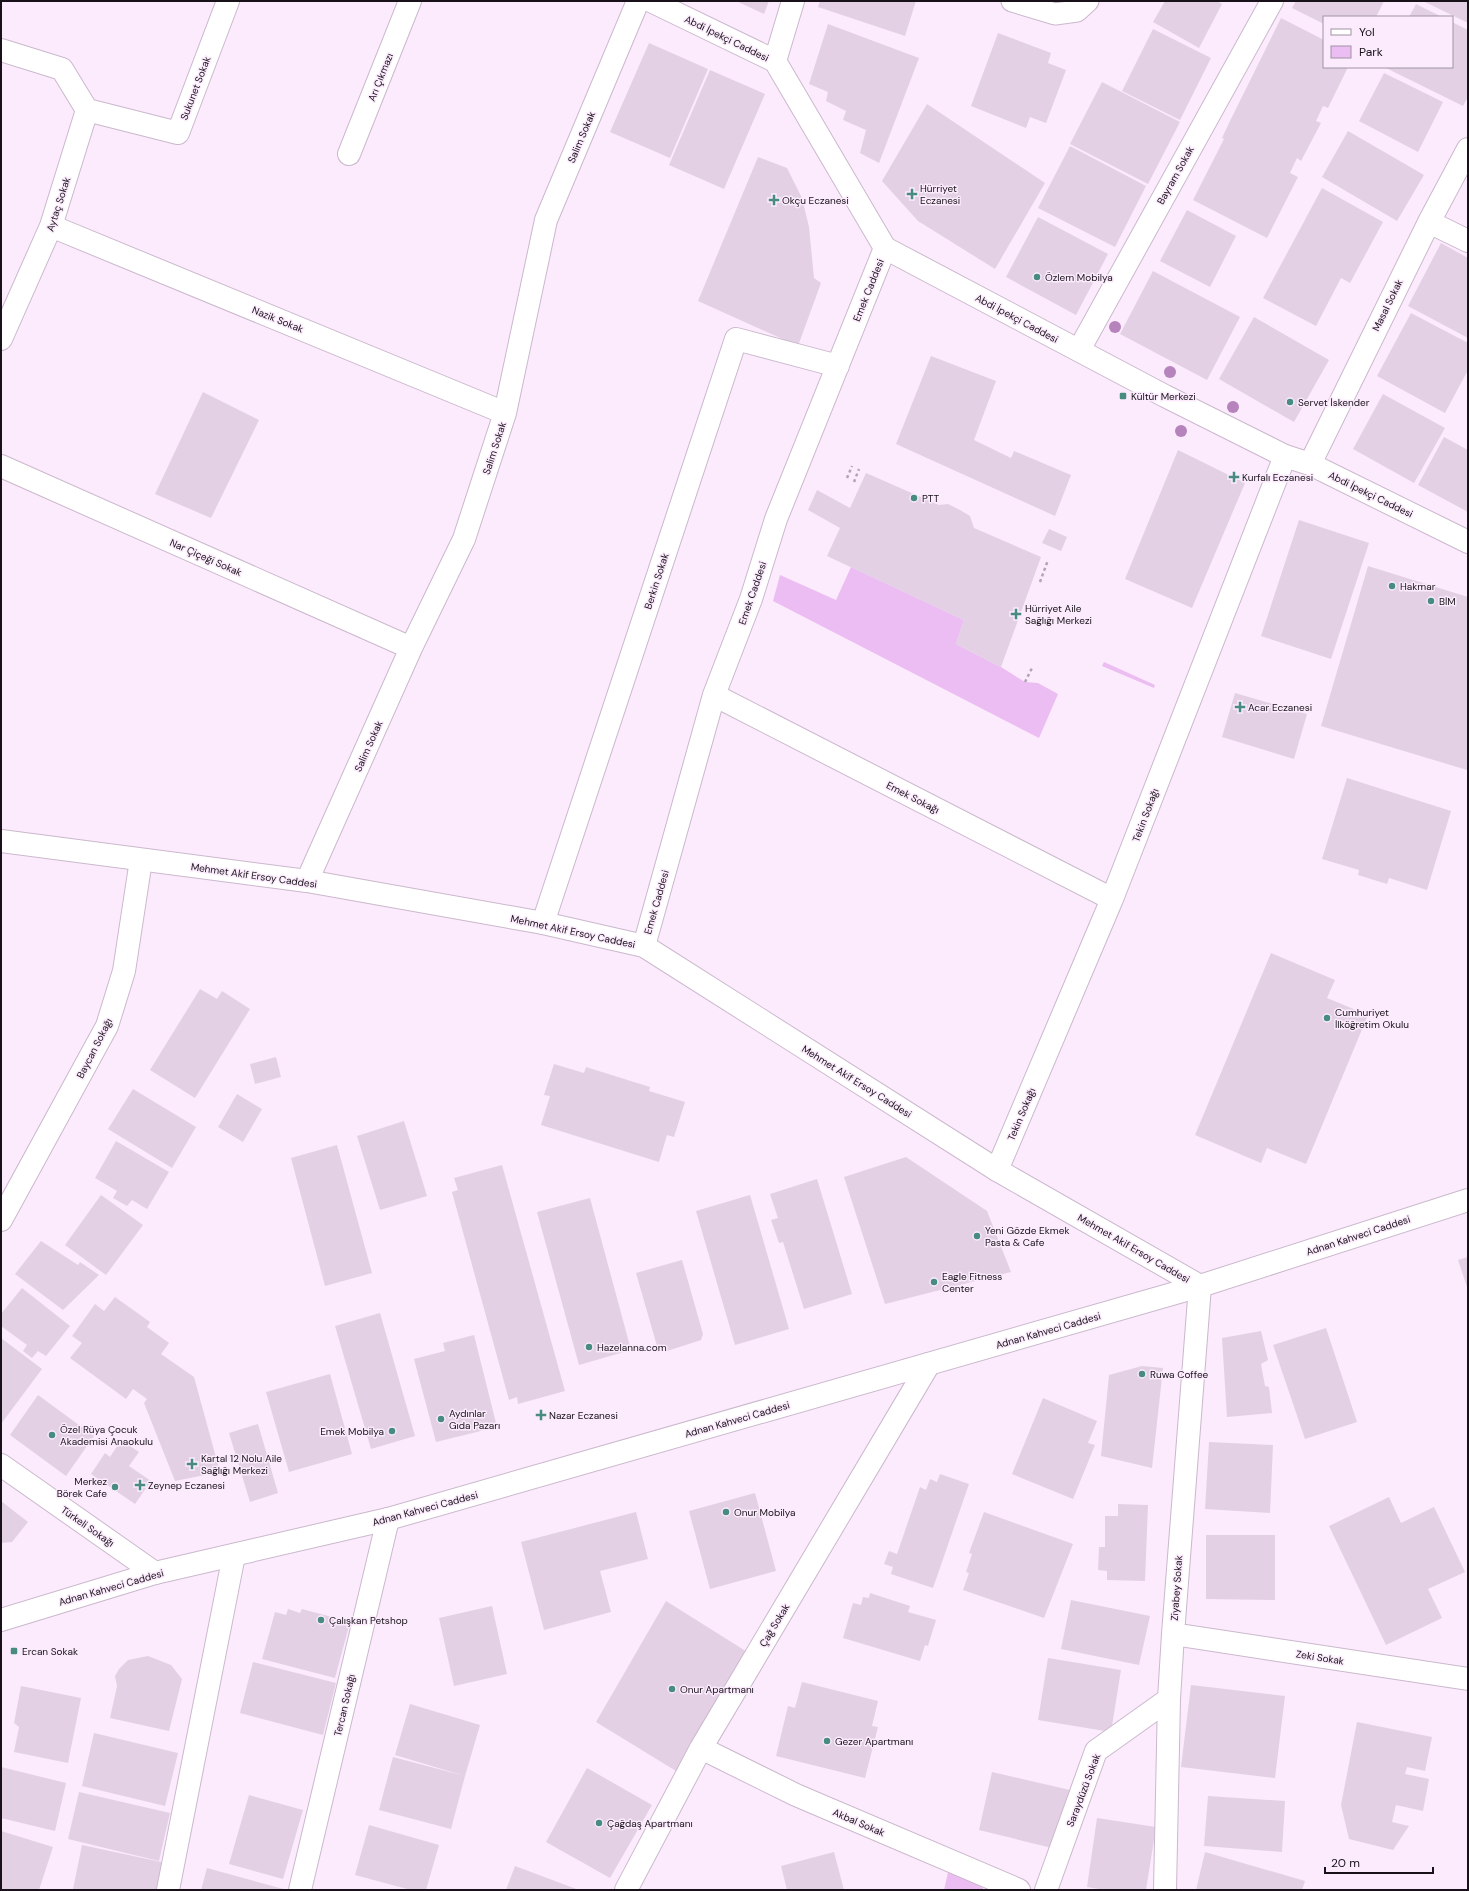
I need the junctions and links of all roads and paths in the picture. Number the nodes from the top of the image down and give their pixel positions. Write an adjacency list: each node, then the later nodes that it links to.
1 (228, 1): 11 (street, Sukunet Sokak)
2 (410, 1): 13 (street, Arı Çıkmazı)
3 (638, 1): 21 (street, Salim Sokak)
4 (651, 1): 10 (street, Abdi İpekçi Caddesi)
5 (793, 1): 10 (street)
6 (1012, 1): 7 (lane)
7 (1088, 1)
8 (1272, 1): 19 (street, Bayram Sokak)
9 (1, 50): 11 (street)
10 (775, 61): 17 (street, Abdi İpekçi Caddesi)
11 (87, 110): 15 (street, Aytaç Sokak)
12 (1468, 149): 14 (street, Masal Sokak)
13 (349, 154)
14 (1429, 222): 16 (street); 23 (street, Masal Sokak)
15 (51, 226): 18 (street, Aytaç Sokak); 21 (street, Nazik Sokak)
16 (1468, 241)
17 (885, 248): 19 (street, Abdi İpekçi Caddesi); 20 (street, Emek Caddesi)
18 (1, 338)
19 (1079, 350): 22 (street, Abdi İpekçi Caddesi)
20 (838, 366): 35 (street, Emek Caddesi); 40 (street, Berkin Sokak)
21 (505, 413): 32 (street, Salim Sokak)
22 (1285, 456): 23 (street, Abdi İpekçi Caddesi); 39 (street, Tekin Sokağı)
23 (1310, 464): 29 (street, Abdi İpekçi Caddesi)
24 (1, 466): 32 (street, Nar Çiçeği Sokak)
25 (852, 466): 27 (path)
26 (859, 469): 28 (path)
27 (847, 478)
28 (854, 482)
29 (1468, 542)
30 (1048, 560): 31 (path)
31 (1040, 582)
32 (411, 648): 38 (street, Salim Sokak)
33 (1033, 666): 34 (path)
34 (1025, 682)
35 (714, 695): 39 (street, Emek Sokağı); 41 (street, Emek Caddesi)
36 (1, 841): 37 (street, Mehmet Akif Ersoy Caddesi)
37 (141, 860): 38 (street, Mehmet Akif Ersoy Caddesi); 44 (street, Baycan Sokağı)
38 (308, 882): 40 (street, Mehmet Akif Ersoy Caddesi)
39 (1112, 899): 42 (street, Tekin Sokağı)
40 (543, 923): 41 (street, Mehmet Akif Ersoy Caddesi)
41 (644, 946): 42 (street, Mehmet Akif Ersoy Caddesi)
42 (997, 1170): 45 (street, Mehmet Akif Ersoy Caddesi)
43 (1468, 1200): 45 (street, Adnan Kahveci Caddesi)
44 (1, 1220)
45 (1200, 1286): 46 (street, Adnan Kahveci Caddesi); 52 (street, Ziyabey Sokak)
46 (929, 1364): 48 (street, Adnan Kahveci Caddesi); 55 (street, Çağ Sokak)
47 (1, 1466): 50 (street, Türkeli Sokağı)
48 (388, 1519): 49 (street, Adnan Kahveci Caddesi); 57 (street, Tercan Sokağı)
49 (234, 1555): 50 (street, Adnan Kahveci Caddesi); 56 (street)
50 (155, 1574): 51 (street, Adnan Kahveci Caddesi)
51 (1, 1620)
52 (1172, 1634): 53 (street, Zeki Sokak); 54 (street, Ziyabey Sokak)
53 (1468, 1679)
54 (1169, 1699): 60 (street, Saraydüzü Sokak); 61 (street, Ziyabey Sokak)
55 (701, 1748): 58 (street, Çağ Sokak); 59 (street, Akbal Sokak)
56 (168, 1890)
57 (300, 1890)
58 (626, 1890)
59 (1019, 1890)
60 (1046, 1890)
61 (1165, 1890)

